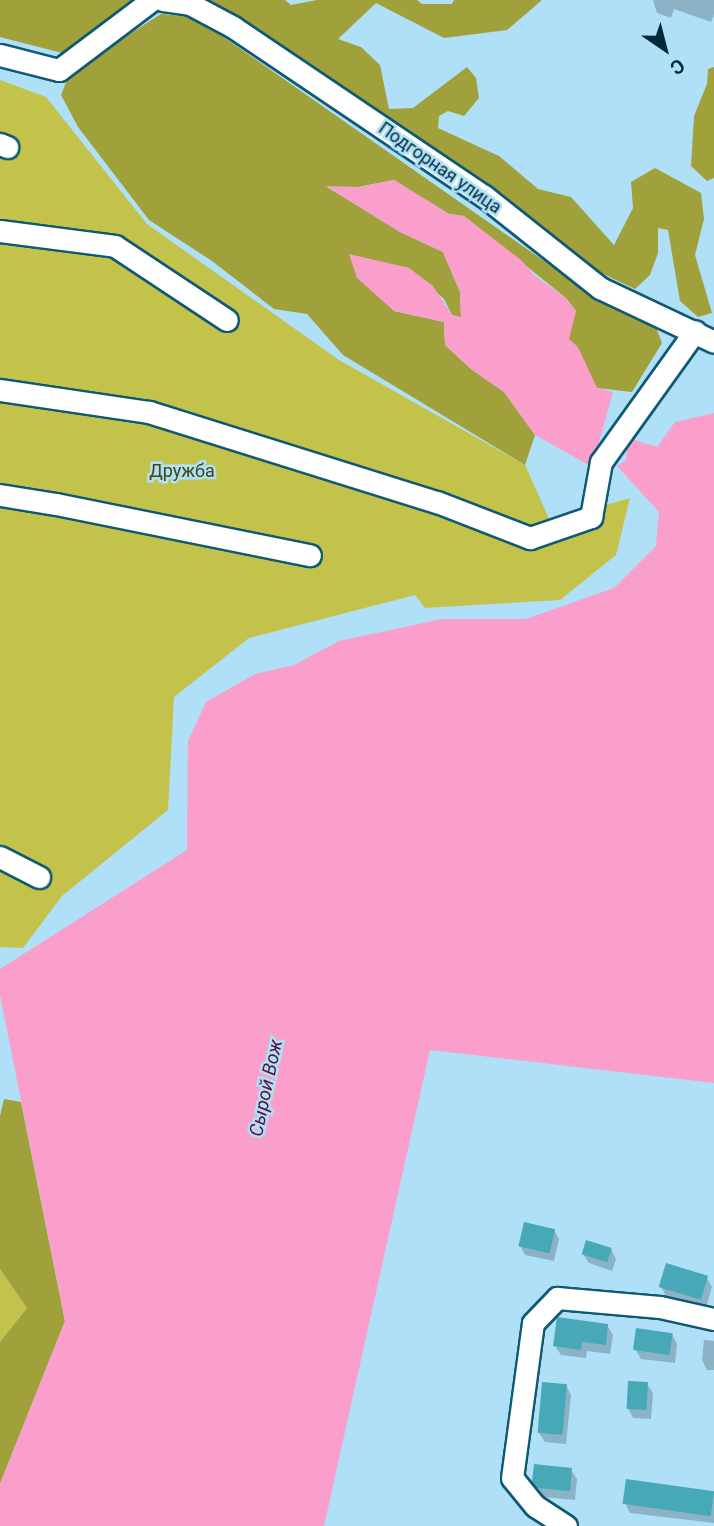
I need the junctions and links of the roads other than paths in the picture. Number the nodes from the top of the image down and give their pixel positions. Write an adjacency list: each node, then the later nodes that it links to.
1 (152, 0): 3 (street)
2 (163, 0): 6 (street, Подгорная улица)
3 (0, 55)
4 (0, 231): 5 (street)
5 (227, 320)
6 (705, 336): 7 (street)
7 (0, 390)
8 (0, 495): 9 (street)
9 (310, 555)
10 (0, 857): 11 (street)
11 (39, 877)
12 (714, 1319): 13 (street)
13 (566, 1526)

